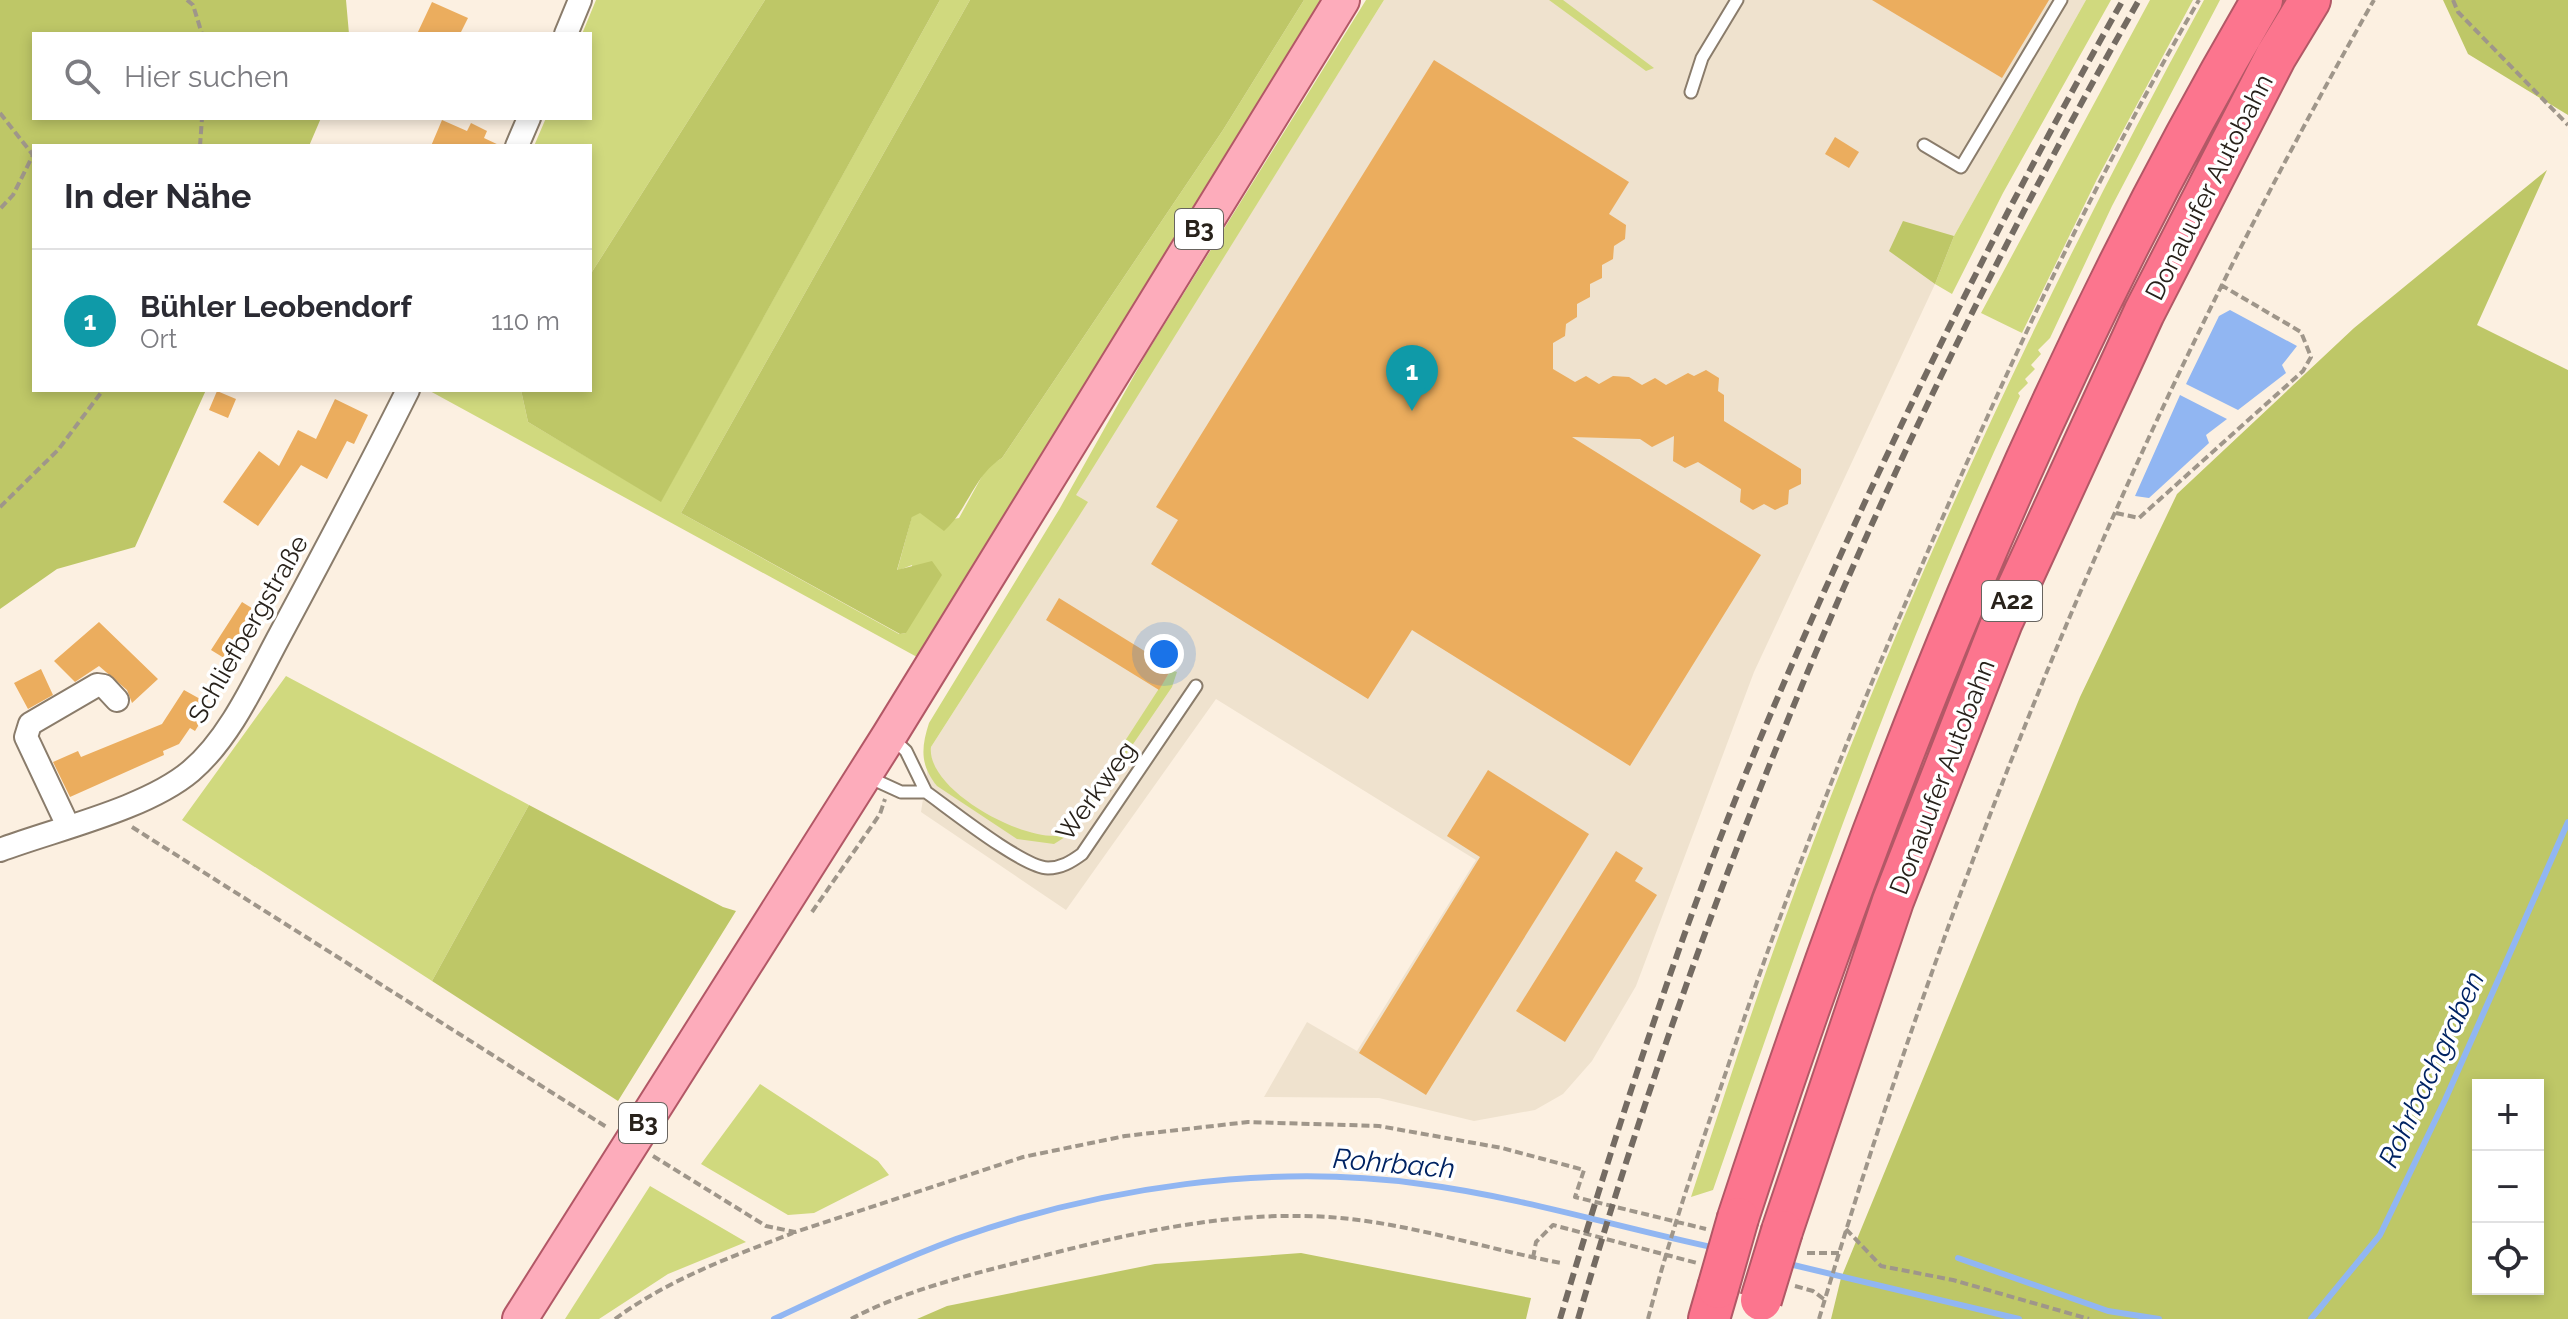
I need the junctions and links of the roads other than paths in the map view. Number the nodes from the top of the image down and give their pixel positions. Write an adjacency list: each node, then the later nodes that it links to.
1 (580, 0): 7 (street)
2 (1342, 0): 15 (main road, B3)
3 (1737, 0): 8 (lane)
4 (2061, 0): 11 (lane)
5 (2262, 0): 20 (highway, Donauufer Autobahn / A22, bridge)
6 (2310, 0): 21 (highway, Donauufer Autobahn / A22, bridge)
7 (567, 32)
8 (1691, 92)
9 (528, 120): 10 (street)
10 (518, 144)
11 (1924, 145)
12 (407, 392): 18 (street, Schliefbergstraße)
13 (1196, 686): 17 (lane, Werkweg)
14 (117, 700): 18 (street)
15 (889, 736): 16 (main road, B3); 17 (lane)
16 (865, 775): 17 (lane); 22 (main road, B3)
17 (926, 792)
18 (68, 826): 19 (street, Schliefbergstraße)
19 (0, 850)
20 (1714, 1304)
21 (1759, 1309)
22 (520, 1319)

